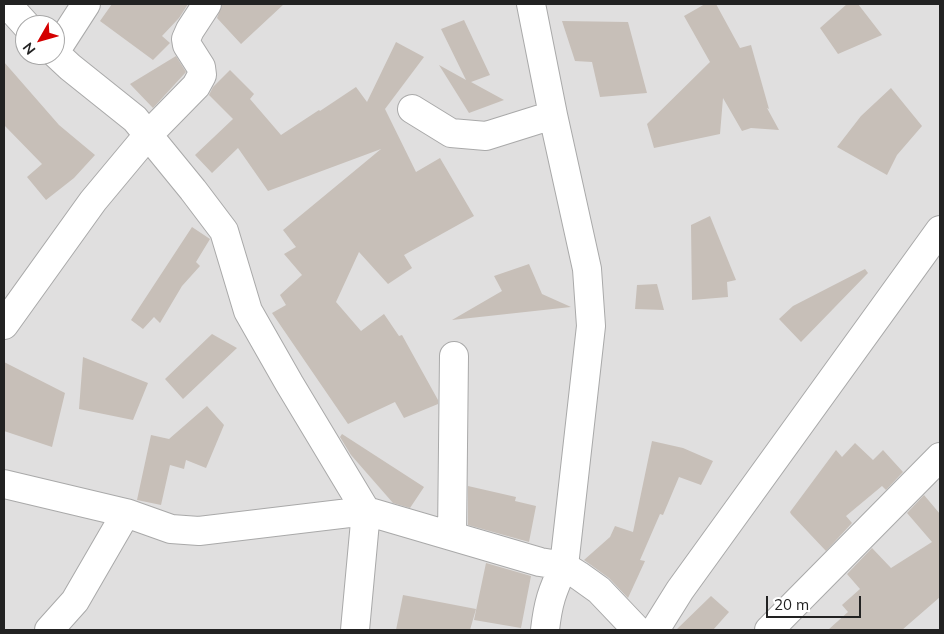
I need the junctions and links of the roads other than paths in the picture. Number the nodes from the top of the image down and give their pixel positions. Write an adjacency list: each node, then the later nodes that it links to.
1 (7, 4): 5 (street)
2 (86, 4): 6 (street)
3 (207, 4): 10 (street)
4 (532, 4): 9 (street)
5 (17, 15)
6 (65, 37)
7 (65, 62): 10 (street)
8 (412, 110): 9 (street)
9 (553, 115): 19 (street)
10 (148, 135): 12 (street); 16 (street)
11 (940, 230): 24 (street)
12 (4, 325)
13 (454, 356): 18 (street)
14 (940, 457): 25 (street)
15 (4, 484): 17 (street)
16 (366, 511): 17 (street); 18 (street); 21 (street)
17 (126, 513): 20 (street)
18 (452, 536): 19 (street)
19 (564, 566): 22 (street); 23 (street)
20 (49, 630)
21 (355, 630)
22 (545, 630)
23 (637, 630)
24 (655, 630)
25 (770, 630)

